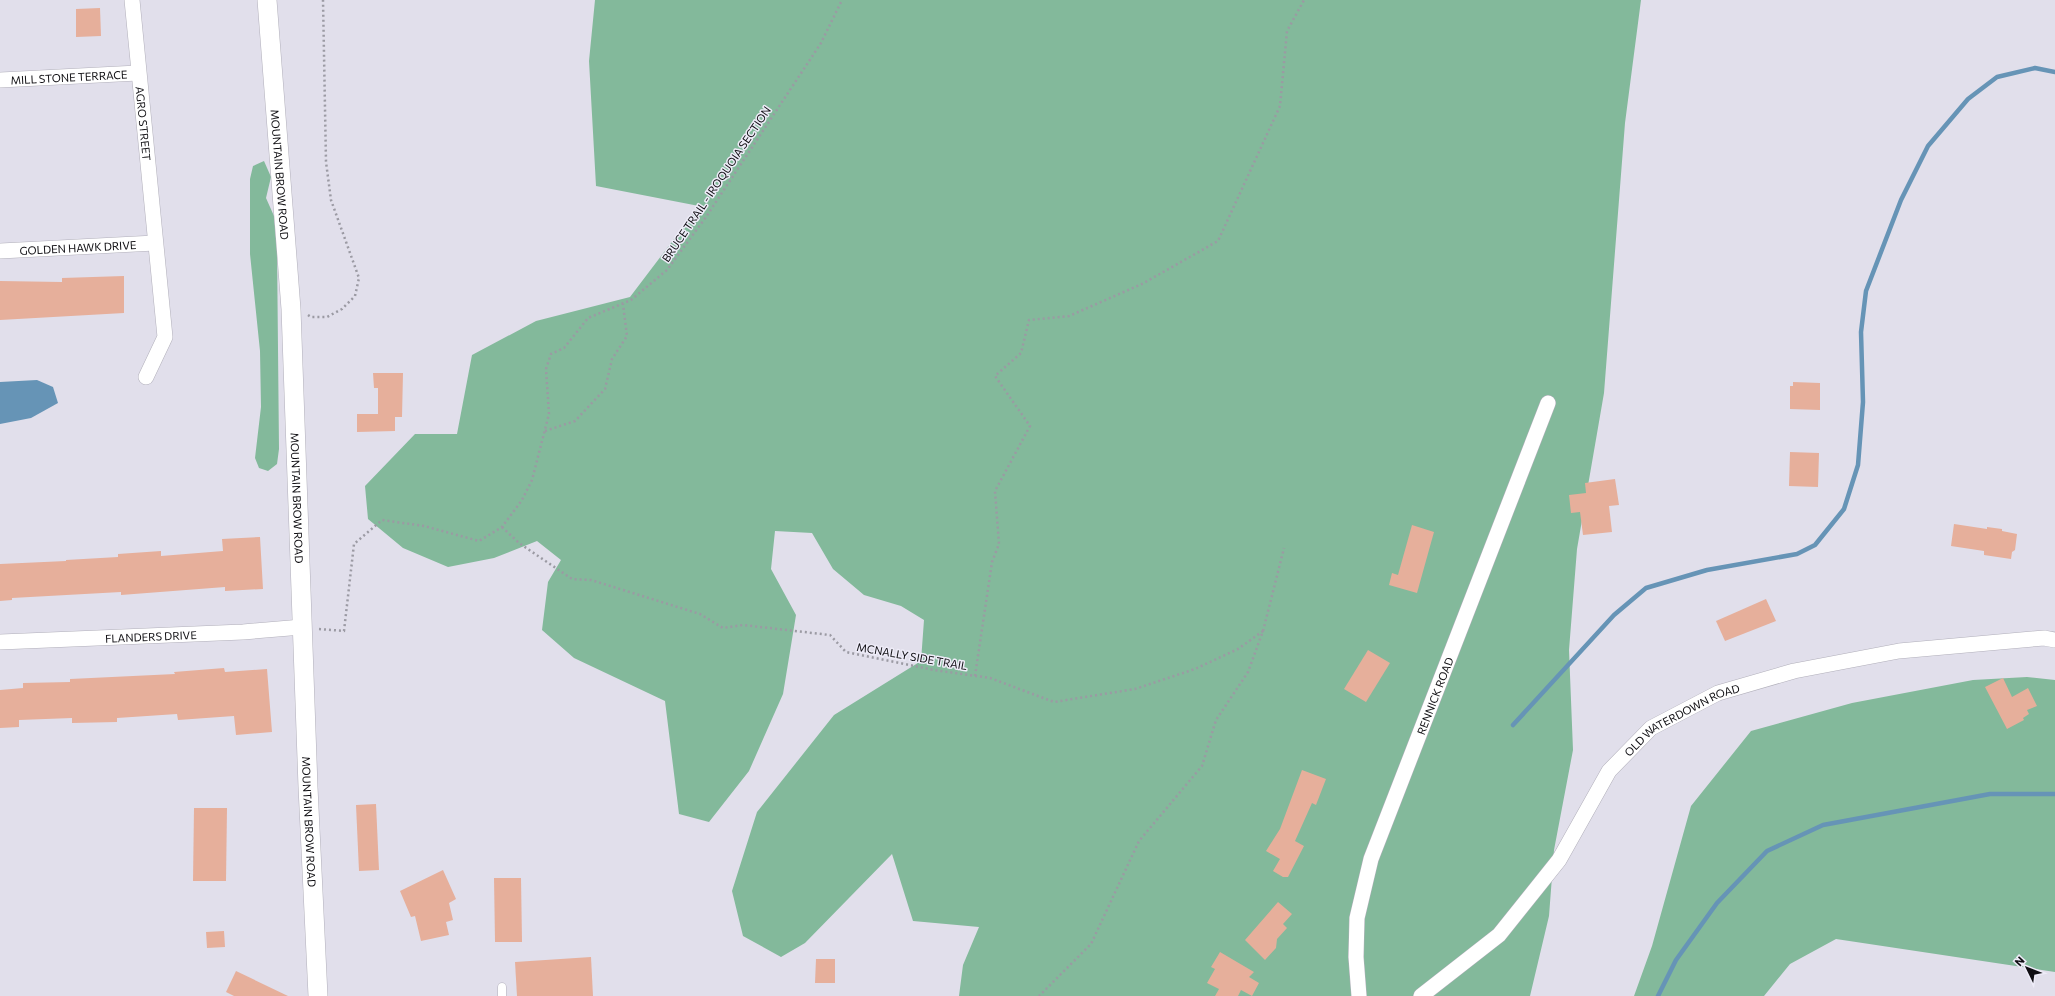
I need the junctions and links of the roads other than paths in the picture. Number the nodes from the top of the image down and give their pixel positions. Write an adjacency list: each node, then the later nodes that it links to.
1 (267, 0): 9 (street, MOUNTAIN BROW ROAD)
2 (132, 2): 3 (street, AGRO STREET)
3 (138, 73): 4 (street, MILL STONE TERRACE); 5 (street, AGRO STREET)
4 (0, 80)
5 (156, 243): 6 (street, GOLDEN HAWK DRIVE); 7 (street, AGRO STREET)
6 (0, 251)
7 (146, 376)
8 (1548, 403): 15 (street, RENNICK ROAD)
9 (302, 627): 11 (street, FLANDERS DRIVE); 13 (street, MOUNTAIN BROW ROAD)
10 (2055, 640): 16 (street, OLD WATERDOWN ROAD)
11 (0, 642)
12 (502, 987): 14 (lane)
13 (318, 996)
14 (502, 996)
15 (1359, 996)
16 (1421, 996)

